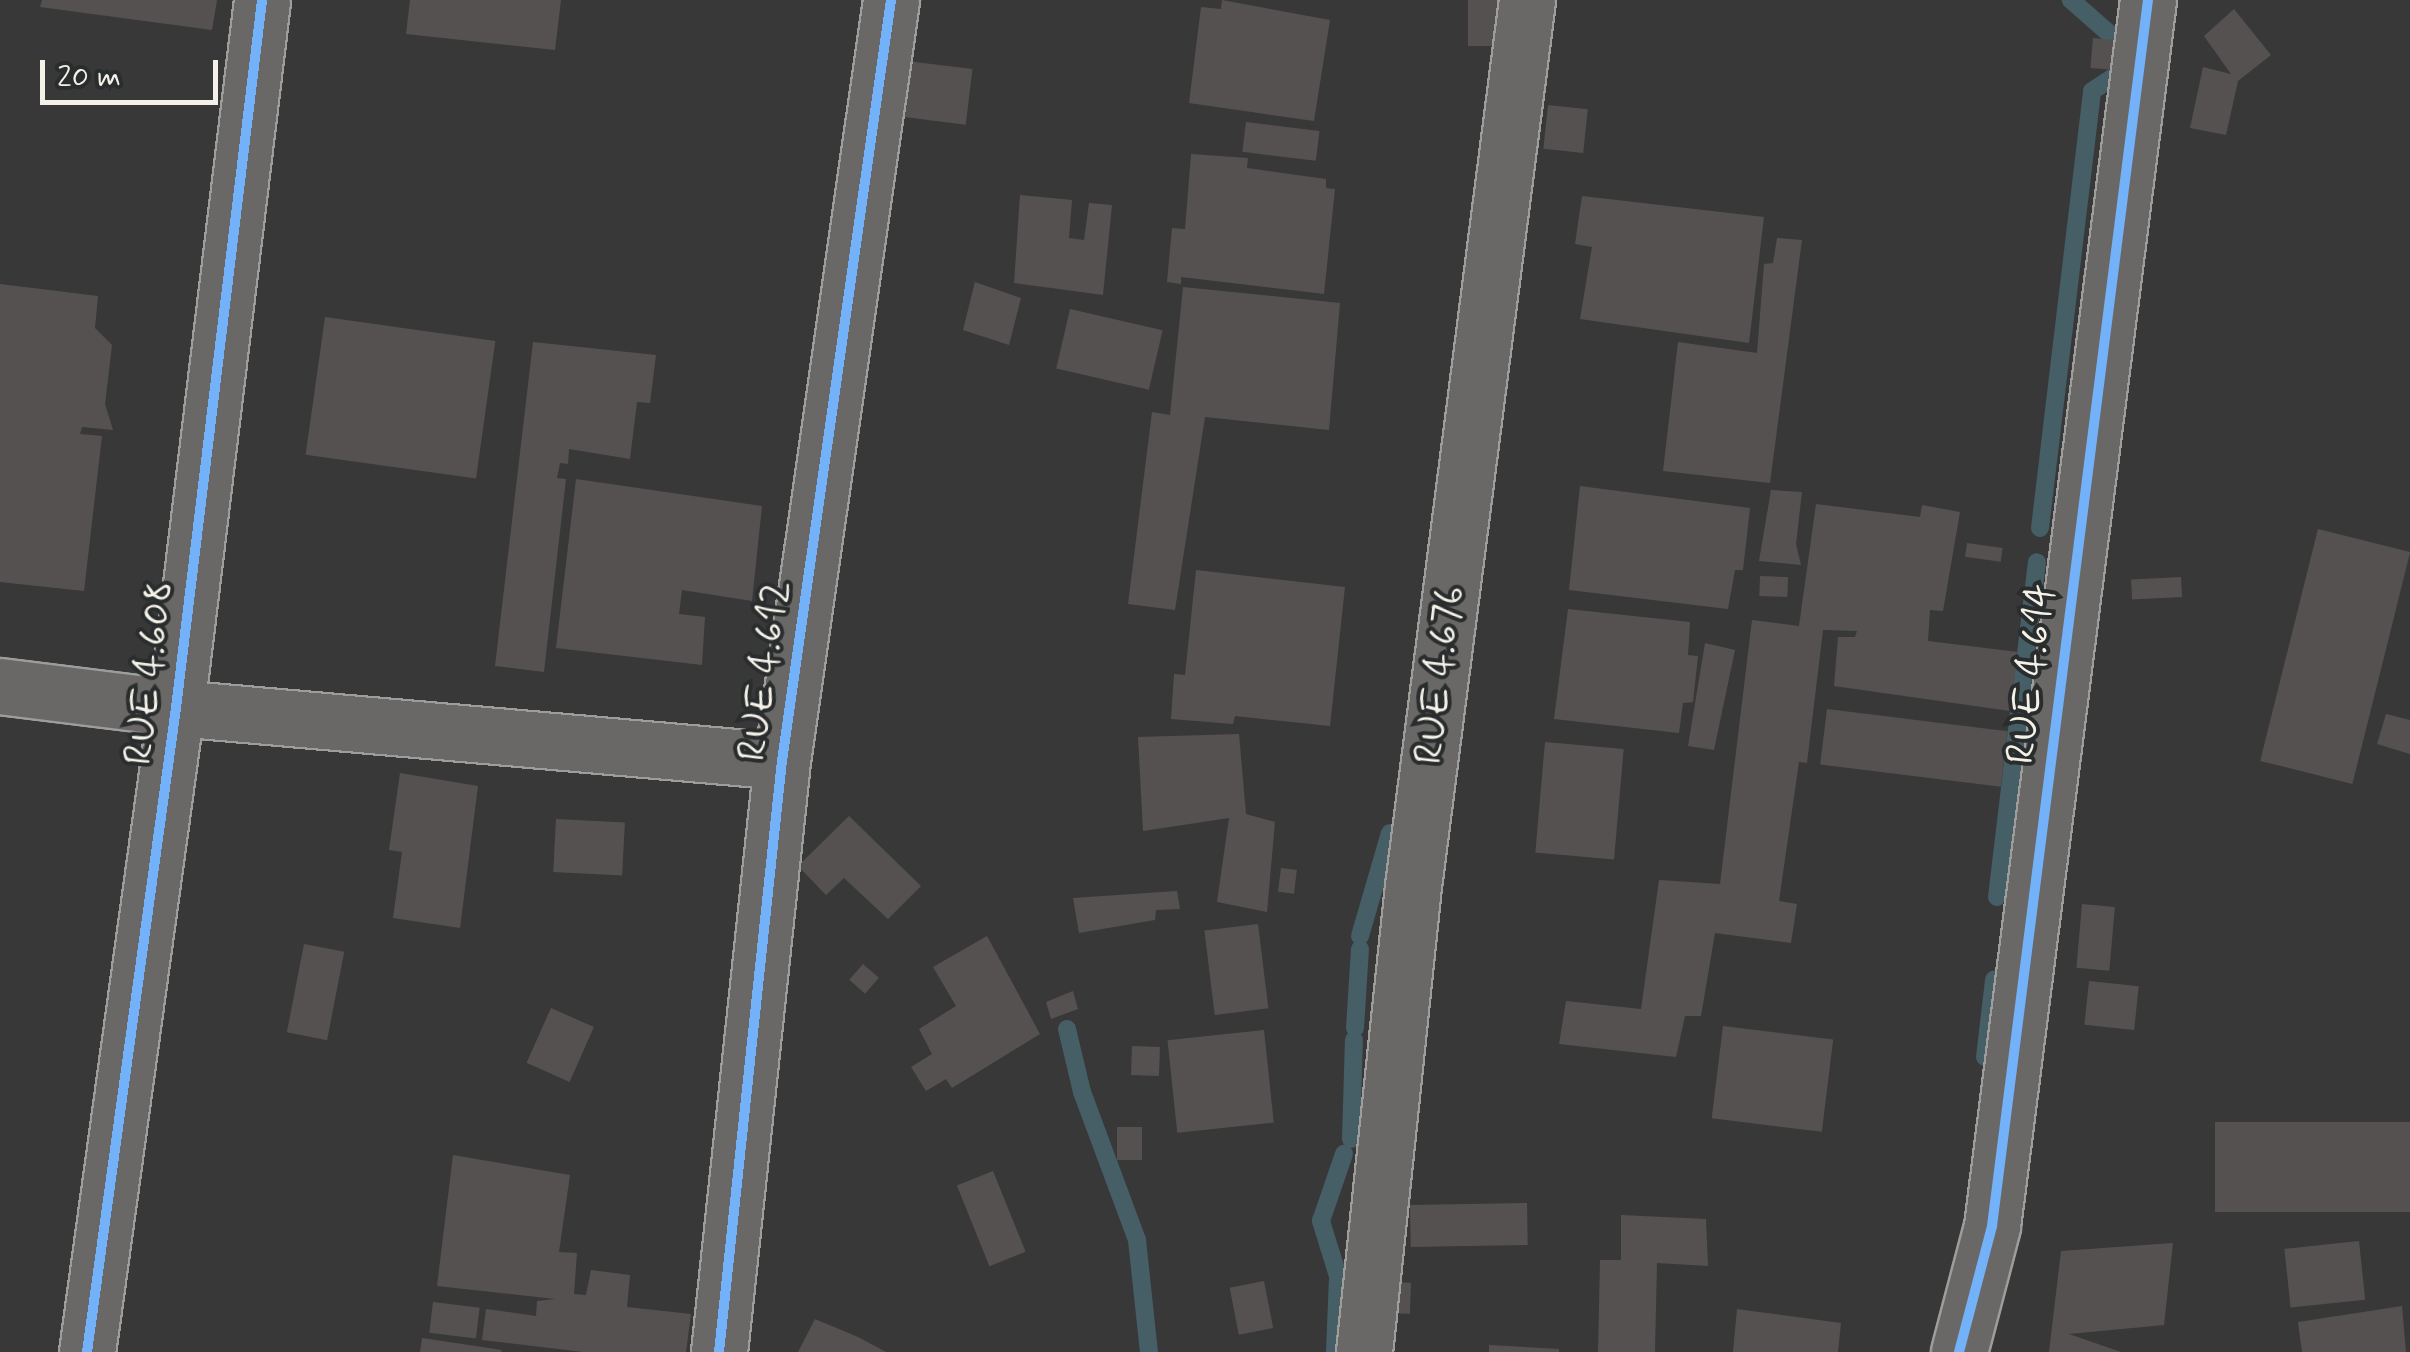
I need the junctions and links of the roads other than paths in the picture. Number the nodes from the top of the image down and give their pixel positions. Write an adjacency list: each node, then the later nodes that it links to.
1 (262, 0): 6 (street, RUE 4.608)
2 (891, 0): 7 (street, RUE 4.612)
3 (1527, 0): 10 (street, RUE 4.676)
4 (2148, 0): 11 (street, RUE 4.614)
5 (0, 686): 6 (street)
6 (176, 708): 7 (street); 8 (street, RUE 4.608)
7 (782, 761): 9 (street, RUE 4.612)
8 (87, 1352)
9 (719, 1352)
10 (1364, 1352)
11 (1960, 1352)

